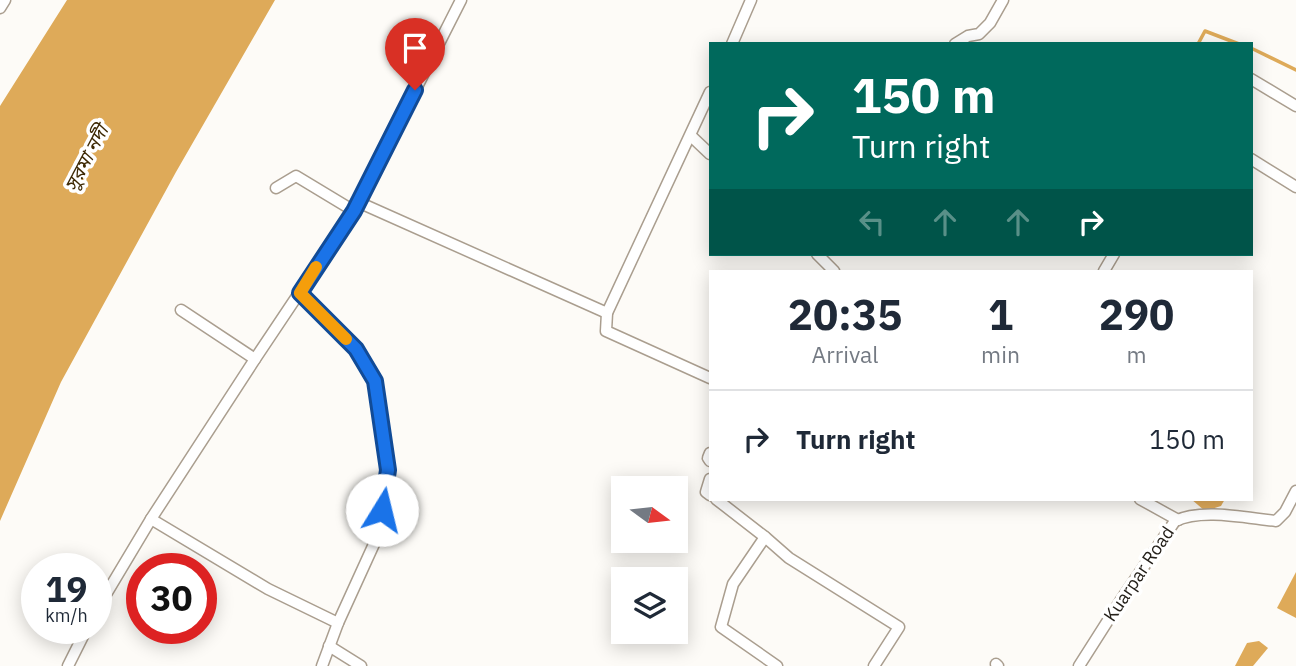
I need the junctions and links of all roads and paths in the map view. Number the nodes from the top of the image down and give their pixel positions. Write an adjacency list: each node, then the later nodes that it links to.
1 (5, 0): 5 (street)
2 (461, 0): 16 (street)
3 (751, 0): 6 (street)
4 (1003, 0): 7 (street)
5 (0, 8)
6 (733, 42)
7 (958, 42)
8 (1253, 80): 10 (street)
9 (709, 94): 11 (street)
10 (1296, 106)
11 (691, 136): 12 (street); 21 (street)
12 (709, 153)
13 (1253, 160): 14 (street)
14 (1296, 187)
15 (276, 188): 16 (street)
16 (356, 206): 19 (street); 21 (street)
17 (819, 256): 18 (street)
18 (833, 270)
19 (300, 293): 22 (street); 31 (street)
20 (181, 310): 22 (street)
21 (607, 313): 23 (street)
22 (255, 359): 27 (street)
23 (709, 378)
24 (1296, 491): 28 (street)
25 (719, 501): 29 (street)
26 (1144, 501): 28 (street, Kuarpar Road)
27 (151, 519): 30 (street); 31 (street)
28 (1178, 520): 39 (street, Kuarpar Road)
29 (765, 537): 37 (street); 38 (street)
30 (112, 584)
31 (338, 623): 33 (street)
32 (79, 644): 34 (street)
33 (329, 646): 35 (street); 36 (street)
34 (68, 666)
35 (322, 666)
36 (361, 666)
37 (777, 666)
38 (874, 666)
39 (1079, 666)

